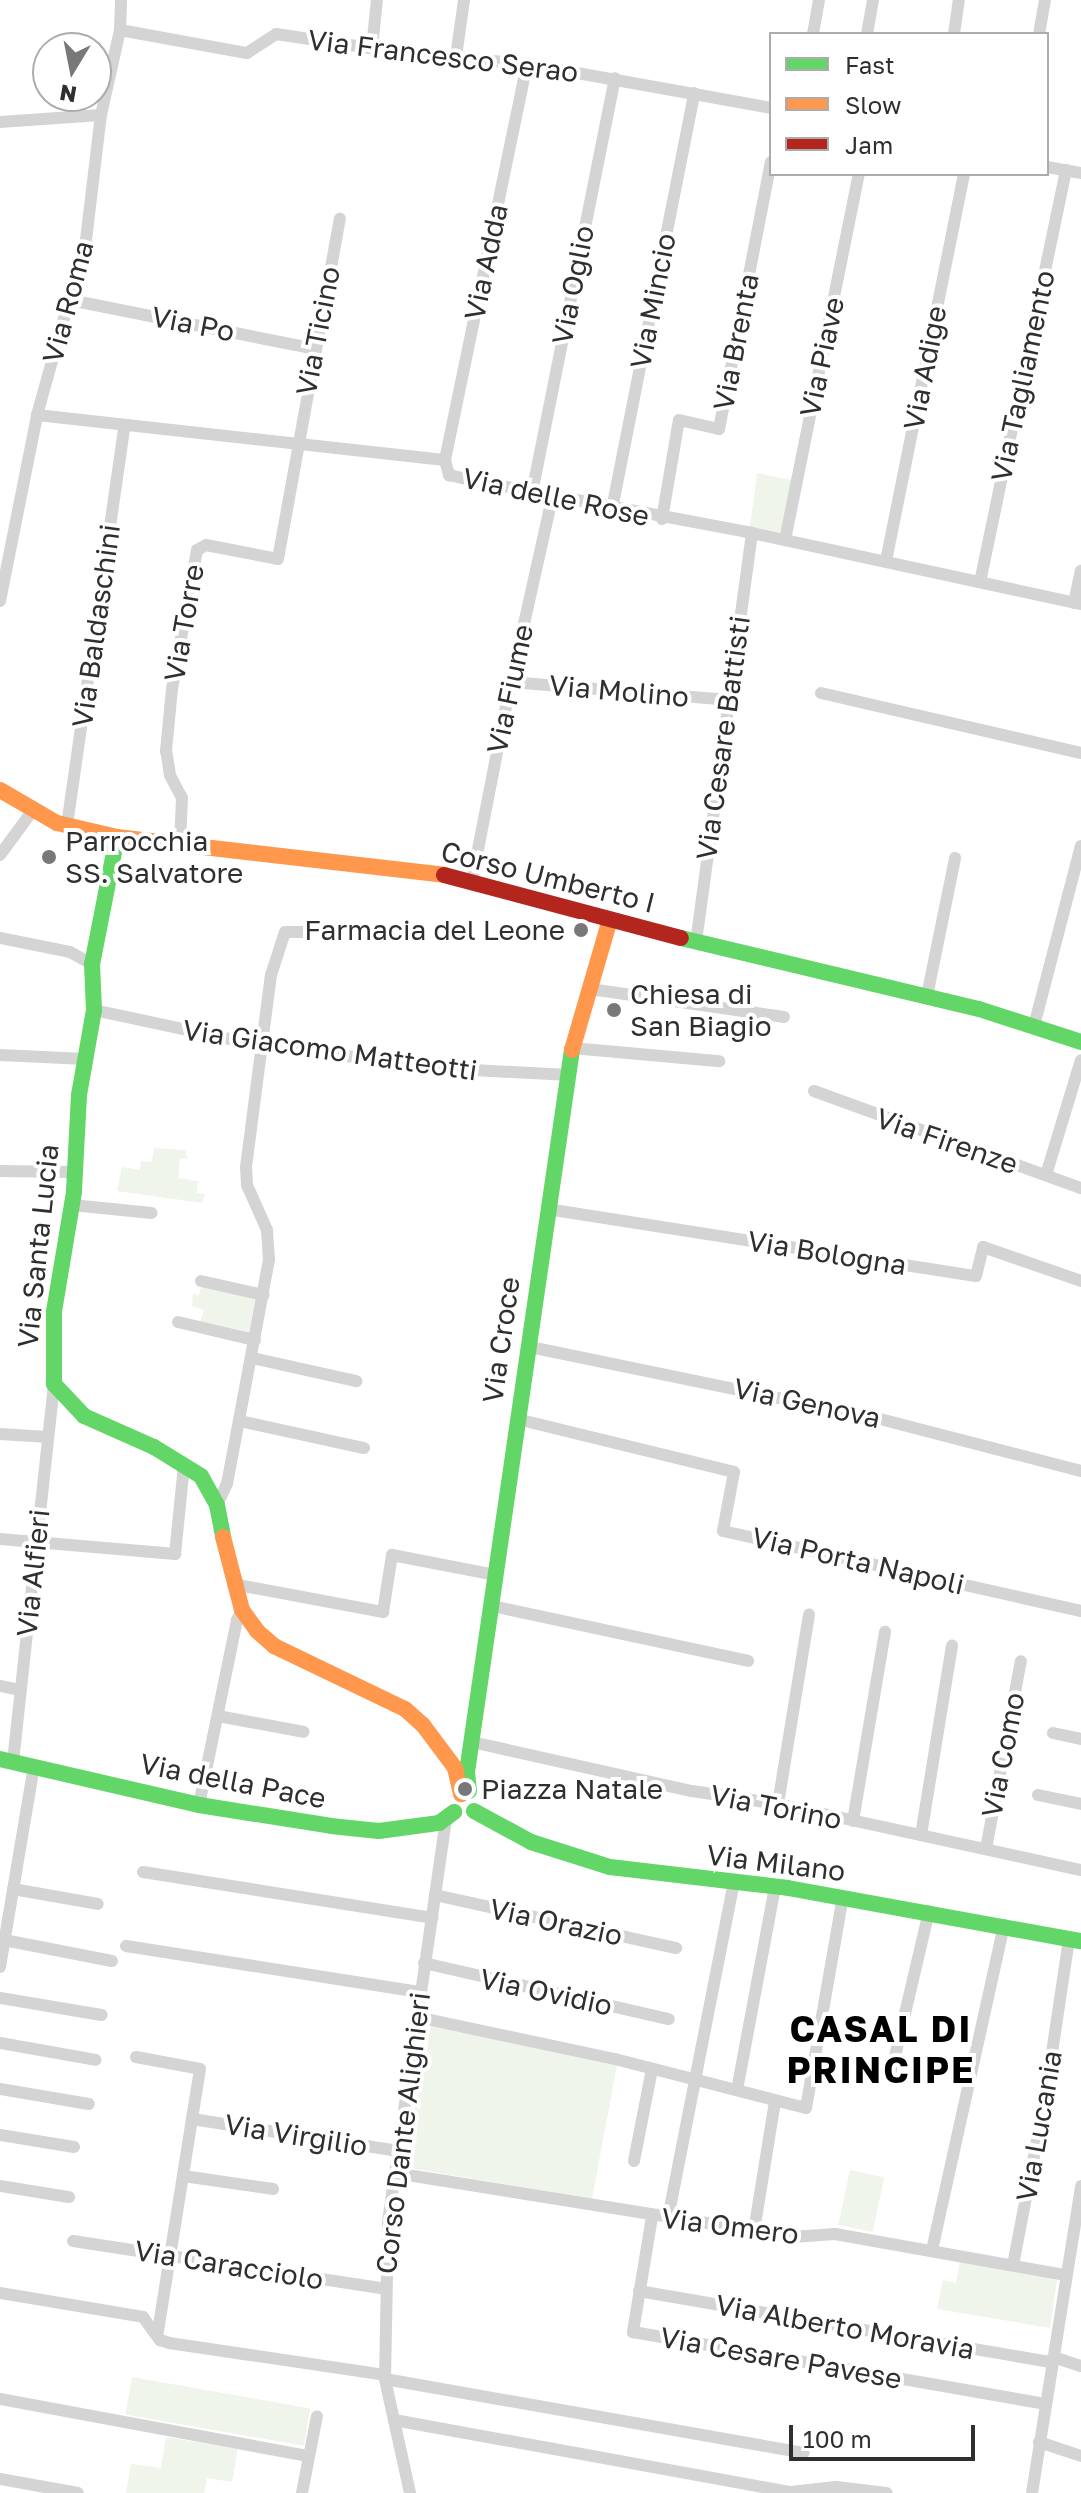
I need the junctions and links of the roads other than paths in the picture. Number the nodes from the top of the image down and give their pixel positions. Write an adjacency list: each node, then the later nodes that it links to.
1 (121, 0): 8 (street, Via Roma)
2 (377, 0): 13 (street)
3 (464, 0): 14 (street)
4 (819, 0): 9 (street)
5 (873, 0): 10 (street)
6 (959, 0): 11 (street)
7 (1045, 0): 12 (street)
8 (120, 30): 13 (street, Via Francesco Serao); 19 (street, Via Roma)
9 (813, 32)
10 (867, 32)
11 (954, 32)
12 (1039, 32)
13 (372, 48): 14 (street, Via Francesco Serao)
14 (456, 57): 15 (street, Via Francesco Serao)
15 (527, 64): 16 (street, Via Francesco Serao); 33 (street, Via Adda)
16 (615, 78): 17 (street, Via Francesco Serao); 34 (street, Via Oglio)
17 (694, 93): 18 (street, Via Francesco Serao); 36 (street, Via Mincio)
18 (769, 108)
19 (101, 115): 20 (street); 28 (street, Via Roma)
20 (0, 122)
21 (1049, 167): 22 (street)
22 (1066, 170): 24 (street); 42 (street, Via Tagliamento)
23 (769, 172): 37 (street, Via Brenta)
24 (1081, 173)
25 (859, 176): 39 (street, Via Piave)
26 (964, 176): 40 (street, Via Adige)
27 (340, 219): 29 (street, Via Ticino)
28 (70, 300): 29 (street, Via Po); 30 (street, Via Roma)
29 (315, 349): 32 (street, Via Ticino)
30 (37, 415): 31 (street, Via delle Rose); 43 (street, Via Roma)
31 (124, 427): 32 (street, Via delle Rose); 51 (street, Via Baldaschini)
32 (296, 444): 33 (street, Via delle Rose); 53 (street, Via Torre)
33 (445, 460): 34 (street, Via delle Rose)
34 (532, 493): 35 (street, Via delle Rose)
35 (552, 498): 36 (street, Via delle Rose); 45 (street, Via Fiume)
36 (612, 509): 37 (street, Via delle Rose)
37 (662, 519): 38 (street, Via delle Rose)
38 (752, 533): 39 (street, Via delle Rose); 47 (street, Via Cesare Battisti)
39 (785, 540): 40 (street, Via delle Rose)
40 (886, 561): 42 (street, Via delle Rose)
41 (1081, 571): 44 (street)
42 (980, 582): 44 (street, Via delle Rose)
43 (0, 601)
44 (1078, 604)
45 (511, 682): 47 (street, Via Molino); 57 (street, Via Fiume)
46 (821, 693): 48 (street)
47 (728, 700): 61 (street, Via Cesare Battisti)
48 (1081, 753)
49 (0, 790): 50 (street, Corso Umberto I)
50 (33, 810): 51 (street, Corso Umberto I); 55 (street)
51 (67, 825): 52 (street, Corso Umberto I)
52 (117, 837): 53 (street, Corso Umberto I); 62 (street, Via Santa Lucia)
53 (180, 845): 57 (street, Corso Umberto I)
54 (1081, 846): 67 (street)
55 (0, 855)
56 (955, 858): 64 (street)
57 (472, 880): 58 (street, Corso Umberto I)
58 (610, 919): 61 (street, Corso Umberto I); 63 (street, Via Croce)
59 (309, 932): 69 (street)
60 (0, 938): 62 (street)
61 (696, 942): 64 (street, Corso Umberto I)
62 (92, 964): 65 (street, Via Santa Lucia)
63 (590, 989): 66 (street); 70 (street, Via Croce)
64 (927, 996): 67 (street, Corso Umberto I)
65 (94, 1010): 69 (street, Via Giacomo Matteotti); 72 (street, Via Santa Lucia)
66 (784, 1017)
67 (1034, 1026): 68 (street, Corso Umberto I)
68 (1081, 1042)
69 (262, 1046): 75 (street, Via Giacomo Matteotti); 86 (street)
70 (572, 1048): 74 (street); 75 (street, Via Croce)
71 (0, 1055): 72 (street)
72 (85, 1059): 78 (street, Via Santa Lucia)
73 (1081, 1060): 79 (street)
74 (719, 1061)
75 (569, 1075): 82 (street, Via Croce)
76 (814, 1091): 79 (street, Via Firenze)
77 (0, 1171): 78 (street)
78 (73, 1172): 81 (street, Via Santa Lucia)
79 (1046, 1175): 80 (street, Via Firenze)
80 (1081, 1188)
81 (72, 1205): 83 (street); 92 (street, Via Santa Lucia)
82 (547, 1209): 85 (street, Via Bologna); 89 (street, Via Croce)
83 (152, 1213)
84 (201, 1281): 86 (street)
85 (1081, 1281)
86 (263, 1295): 88 (street)
87 (178, 1322): 88 (street)
88 (255, 1340): 90 (street)
89 (530, 1347): 93 (street, Via Croce); 99 (street, Via Genova)
90 (252, 1358): 91 (street); 94 (street)
91 (356, 1381)
92 (54, 1384): 96 (street, Via Alfieri); 98 (street, Via Santa Lucia)
93 (517, 1419): 103 (street, Via Croce); 107 (street, Via Porta Napoli)
94 (240, 1421): 97 (street); 100 (street)
95 (0, 1434): 96 (street)
96 (48, 1437): 102 (street, Via Alfieri)
97 (364, 1448)
98 (184, 1466): 100 (street, Via Santa Lucia); 102 (street)
99 (1081, 1471)
100 (217, 1505): 104 (street, Via Santa Lucia)
101 (0, 1539): 102 (street)
102 (35, 1542): 114 (street, Via Alfieri)
103 (496, 1575): 104 (street); 105 (street, Via Croce)
104 (233, 1584): 106 (street, Via Santa Lucia)
105 (492, 1606): 111 (street); 119 (street, Via Croce)
106 (242, 1610): 115 (street); 123 (street, Via Santa Lucia)
107 (1081, 1611)
108 (809, 1615): 124 (street)
109 (885, 1632): 128 (street)
110 (952, 1646): 129 (street)
111 (748, 1661)
112 (1021, 1661): 130 (street, Via Como)
113 (0, 1686): 114 (street)
114 (20, 1690): 120 (street, Via Alfieri)
115 (218, 1716): 116 (street); 126 (street)
116 (304, 1732)
117 (1053, 1733): 118 (street)
118 (1081, 1739)
119 (472, 1742): 123 (street, Via Croce); 124 (street, Via Torino)
120 (7, 1761): 121 (street, Via della Pace)
121 (34, 1766): 126 (street, Via della Pace); 135 (street)
122 (1038, 1795): 125 (street)
123 (468, 1800): 127 (street); 133 (street, Via Milano)
124 (778, 1804): 128 (street, Via Torino)
125 (1081, 1804)
126 (199, 1805): 127 (street, Via della Pace)
127 (450, 1816): 136 (street, Corso Dante Alighieri)
128 (853, 1821): 129 (street, Via Torino)
129 (921, 1835): 130 (street, Via Torino)
130 (986, 1849): 131 (street, Via Torino)
131 (1081, 1870)
132 (143, 1872): 140 (street)
133 (734, 1883): 134 (street, Via Milano); 159 (street)
134 (775, 1887): 137 (street, Via Milano); 161 (street)
135 (13, 1889): 138 (street); 145 (street)
136 (435, 1895): 140 (street, Corso Dante Alighieri); 144 (street, Via Orazio)
137 (843, 1897): 139 (street, Via Milano); 162 (street)
138 (98, 1904)
139 (929, 1911): 141 (street, Via Milano); 158 (street)
140 (432, 1918): 147 (street, Corso Dante Alighieri)
141 (1004, 1925): 142 (street, Via Milano); 179 (street)
142 (1075, 1940): 182 (street, Via Lucania)
143 (126, 1946): 149 (street)
144 (676, 1948)
145 (2, 1949): 146 (street); 148 (street)
146 (112, 1961)
147 (424, 1963): 149 (street, Corso Dante Alighieri); 153 (street, Via Ovidio)
148 (0, 1967)
149 (419, 1992): 152 (street, Corso Dante Alighieri)
150 (0, 1998): 151 (street)
151 (102, 2015)
152 (417, 2017): 157 (street); 167 (street, Corso Dante Alighieri)
153 (669, 2019)
154 (0, 2043): 156 (street)
155 (136, 2057): 164 (street)
156 (96, 2060)
157 (652, 2069): 159 (street); 168 (street)
158 (892, 2069)
159 (695, 2080): 161 (street); 176 (street)
160 (0, 2089): 163 (street)
161 (737, 2090): 162 (street)
162 (775, 2102): 177 (street)
163 (89, 2104)
164 (192, 2119): 167 (street, Via Virgilio); 170 (street)
165 (0, 2135): 166 (street)
166 (74, 2147)
167 (399, 2151): 169 (street, Corso Dante Alighieri)
168 (634, 2161)
169 (395, 2173): 175 (street, Via Omero); 185 (street, Corso Dante Alighieri)
170 (183, 2176): 173 (street); 180 (street)
171 (0, 2186): 174 (street)
172 (1081, 2186): 181 (street)
173 (273, 2189)
174 (69, 2197)
175 (652, 2217): 176 (street, Via Omero); 186 (street, Via Cesare Pavese)
176 (668, 2218): 177 (street, Via Omero)
177 (754, 2231): 179 (street, Via Omero)
178 (73, 2241): 180 (street, Via Caracciolo)
179 (932, 2250): 182 (street, Via Omero)
180 (170, 2256): 185 (street, Via Caracciolo); 188 (street)
181 (1068, 2261): 183 (street); 184 (street)
182 (1013, 2265): 184 (street, Via Omero)
183 (1081, 2266)
184 (1065, 2275): 189 (street)
185 (385, 2289): 191 (street, Corso Dante Alighieri)
186 (639, 2291): 189 (street, Via Alberto Moravia); 193 (street, Via Cesare Pavese)
187 (0, 2293): 188 (street)
188 (157, 2336): 191 (street)
189 (1052, 2360): 190 (street, Via Alberto Moravia); 193 (street)
190 (1081, 2366)
191 (385, 2377): 195 (street, Corso Dante Alighieri); 197 (street)
192 (0, 2399): 198 (street)
193 (1044, 2404): 196 (street)
194 (317, 2416): 198 (street)
195 (394, 2420): 203 (street, Corso Dante Alighieri); 204 (street)
196 (1039, 2442): 199 (street); 205 (street)
197 (804, 2453)
198 (309, 2456): 202 (street)
199 (1081, 2456)
200 (0, 2479): 201 (street)
201 (78, 2493)
202 (302, 2493)
203 (410, 2493)
204 (887, 2493)
205 (1032, 2493)

